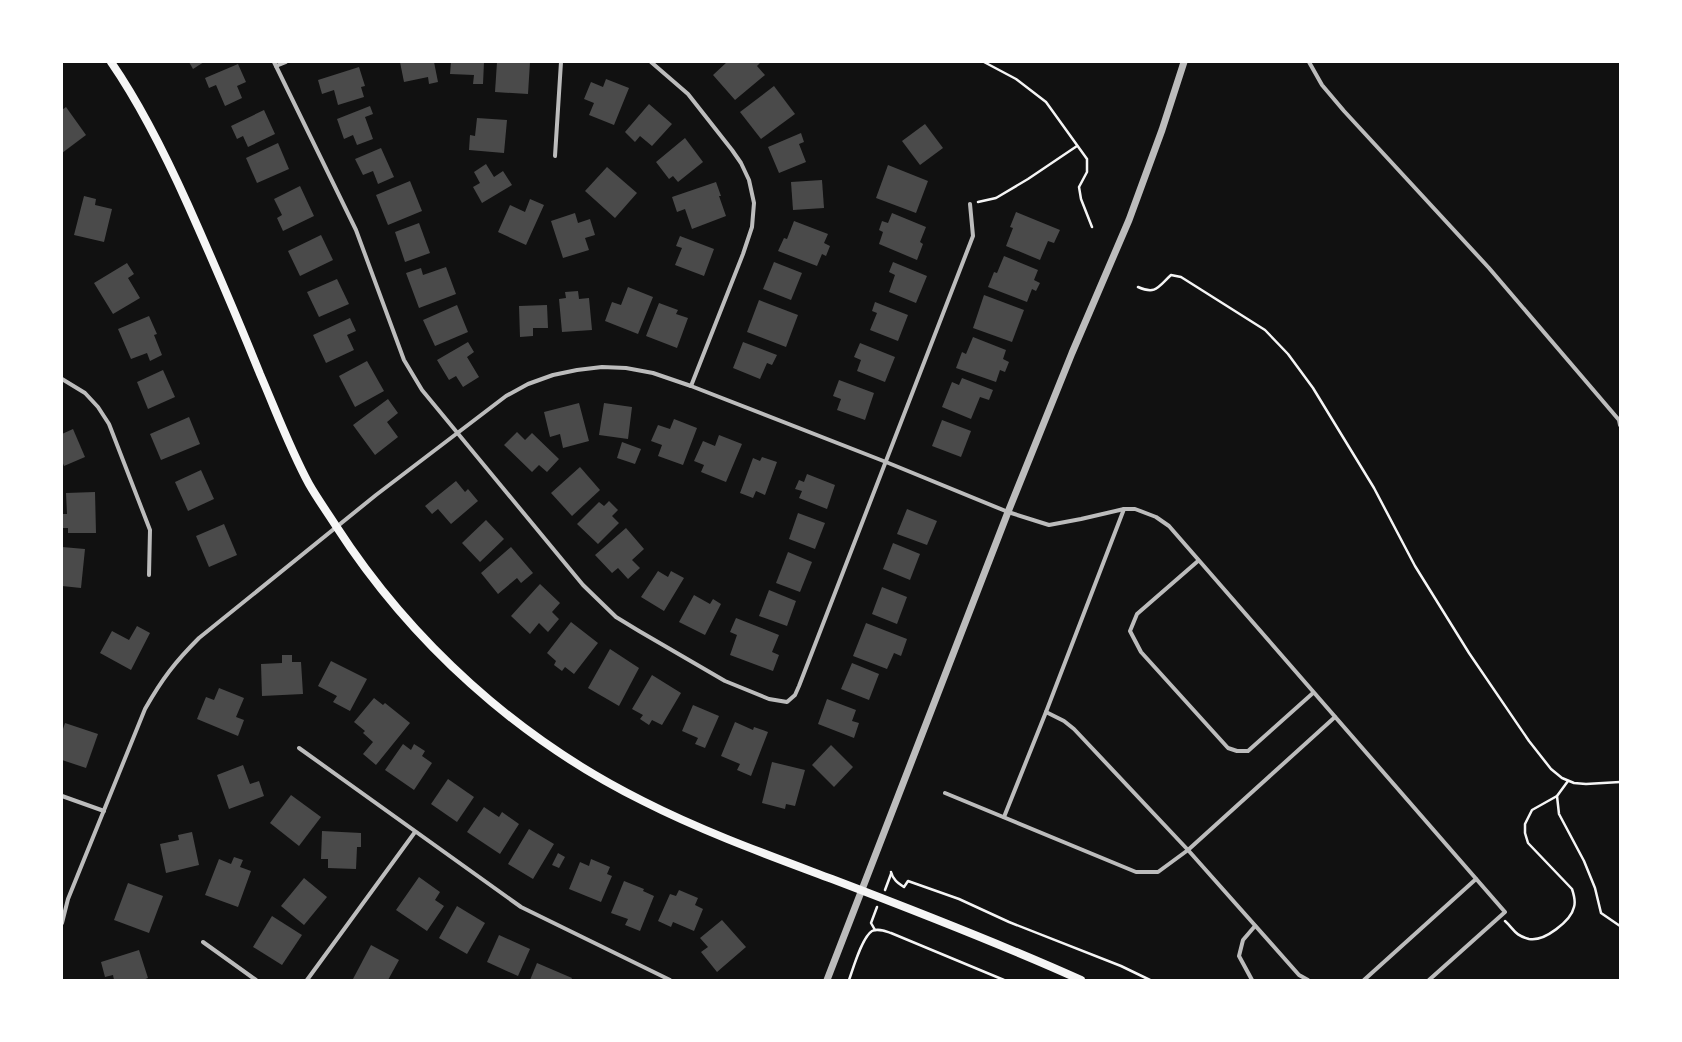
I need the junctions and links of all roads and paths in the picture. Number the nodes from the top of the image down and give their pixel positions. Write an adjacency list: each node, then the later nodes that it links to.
1 (111, 62): 21 (main road)
2 (286, 62): 8 (street)
3 (561, 62): 10 (street)
4 (651, 62): 15 (street)
5 (984, 62): 9 (path)
6 (1184, 62): 20 (street)
7 (1309, 62): 16 (street)
8 (275, 64): 17 (street)
9 (1077, 146): 11 (path); 12 (path)
10 (555, 156)
11 (970, 204): 18 (street)
12 (1092, 228)
13 (1138, 287): 28 (path)
14 (62, 379): 23 (street)
15 (691, 386): 17 (street); 18 (street)
16 (1620, 425)
17 (458, 432): 18 (street); 21 (street)
18 (886, 462): 20 (street)
19 (1124, 509): 20 (street); 22 (street); 25 (street)
20 (1008, 512): 39 (street)
21 (337, 527): 33 (street); 39 (main road)
22 (1198, 560): 24 (street); 24 (street)
23 (150, 575)
24 (1314, 692): 26 (street)
25 (1046, 712): 34 (street); 36 (street)
26 (1335, 717): 36 (street); 38 (street)
27 (299, 748): 35 (street)
28 (1568, 781): 29 (path); 32 (path)
29 (1620, 782)
30 (945, 793): 34 (street)
31 (62, 796): 33 (street)
32 (1558, 796): 40 (path); 44 (path)
33 (104, 811): 41 (street)
34 (1004, 817): 36 (street)
35 (415, 832): 48 (street); 49 (street)
36 (1188, 850): 43 (street)
37 (891, 872): 54 (path)
38 (1476, 879): 40 (street); 57 (street)
39 (862, 891): 50 (street); 53 (main road)
40 (1500, 917): 58 (street)
41 (62, 923)
42 (871, 923): 45 (path)
43 (1255, 926): 55 (street); 56 (street)
44 (1620, 926)
45 (875, 930): 51 (path); 52 (path)
46 (203, 942): 47 (street)
47 (256, 980)
48 (307, 980)
49 (670, 980)
50 (827, 980)
51 (849, 980)
52 (1004, 980)
53 (1081, 980)
54 (1150, 980)
55 (1252, 980)
56 (1308, 980)
57 (1364, 980)
58 (1429, 980)

